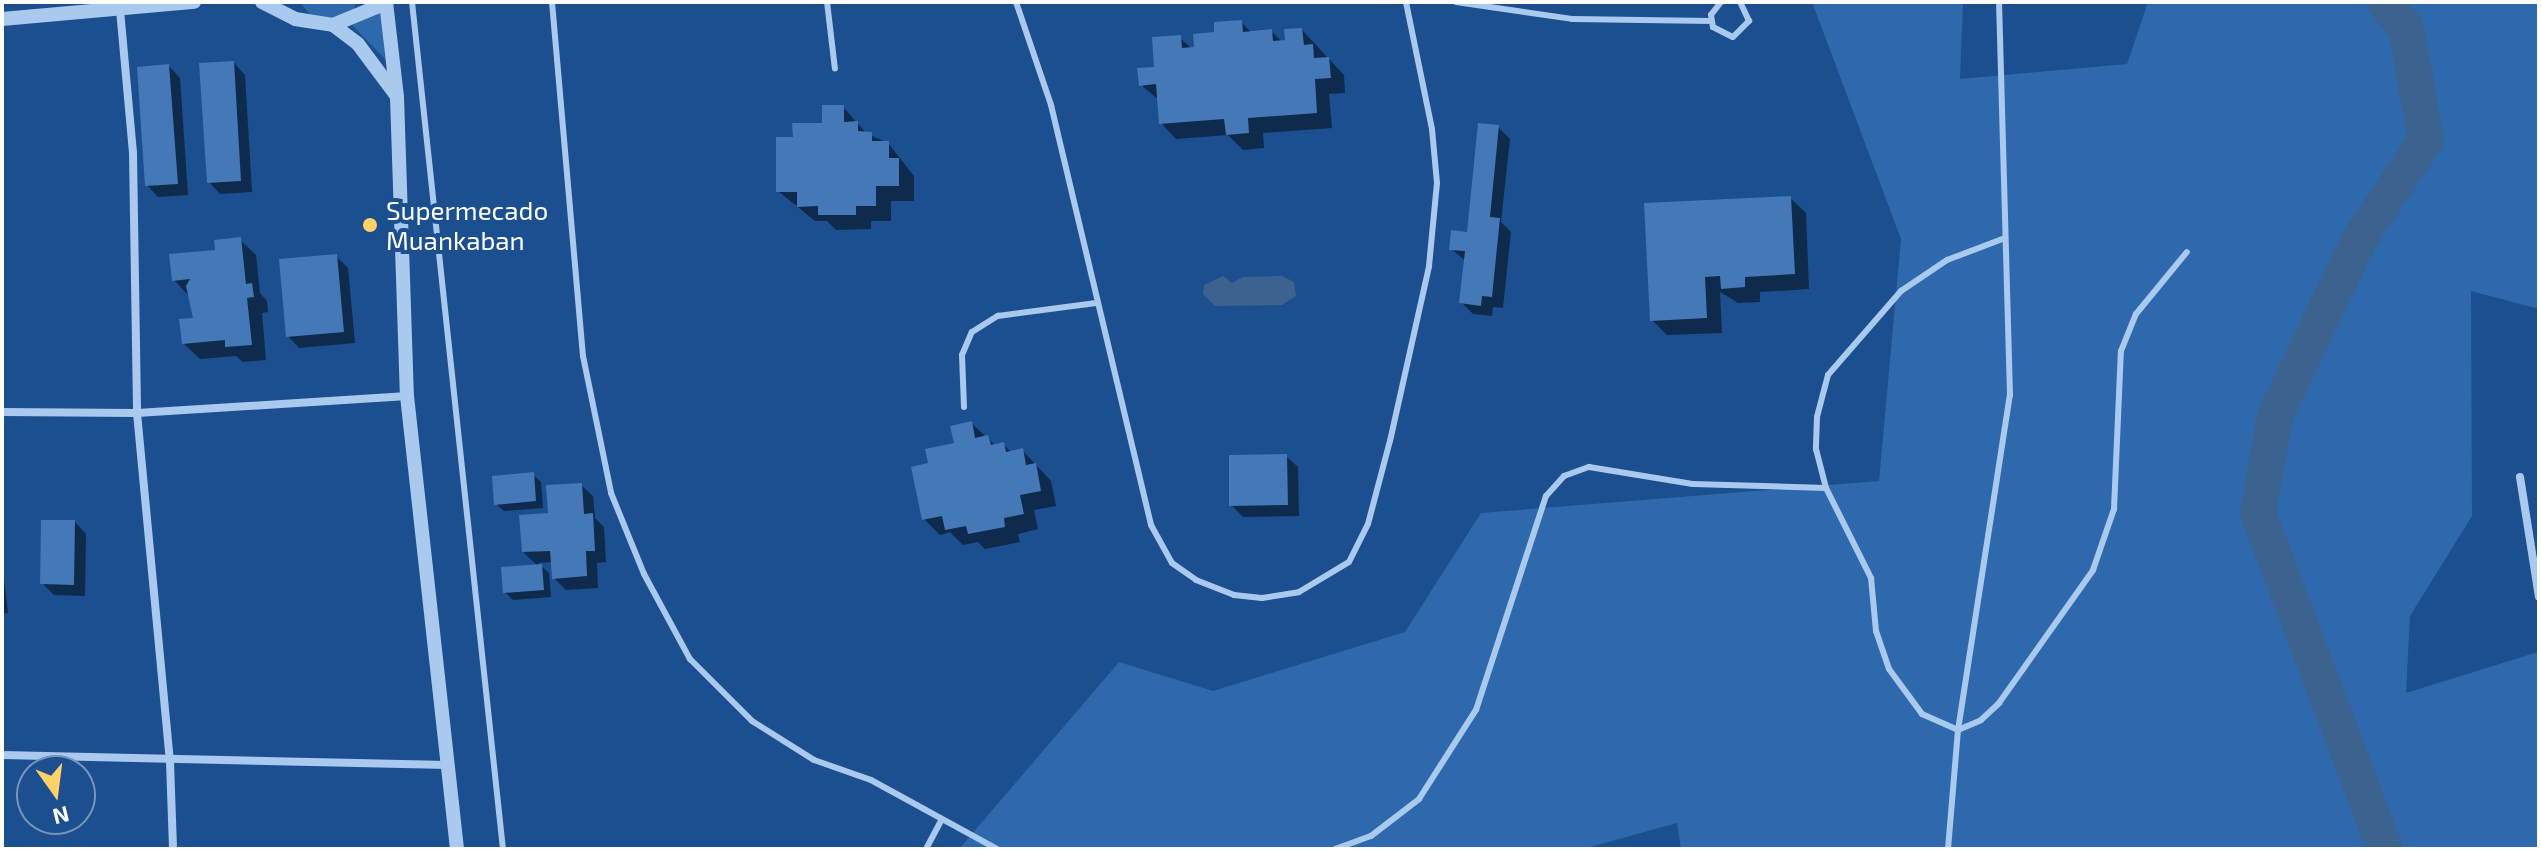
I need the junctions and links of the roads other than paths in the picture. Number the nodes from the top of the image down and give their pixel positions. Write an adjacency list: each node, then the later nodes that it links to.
1 (194, 2): 13 (street)
2 (262, 2): 16 (street)
3 (386, 2): 16 (street); 18 (street)
4 (412, 2): 36 (lane)
5 (552, 2): 33 (lane)
6 (827, 2): 17 (lane)
7 (1016, 2): 21 (lane)
8 (1406, 2): 21 (lane)
9 (1456, 2): 15 (lane)
10 (1721, 2): 15 (lane)
11 (1740, 2): 15 (lane)
12 (1999, 2): 19 (lane)
13 (120, 10): 14 (street); 25 (street)
14 (2, 19)
15 (1711, 21)
16 (333, 25): 18 (street)
17 (835, 69)
18 (397, 97): 22 (street)
19 (2005, 238): 27 (lane); 29 (lane)
20 (2187, 252): 29 (lane)
21 (1096, 303): 23 (lane)
22 (407, 396): 25 (street); 32 (street)
23 (964, 407)
24 (2, 412): 25 (street)
25 (137, 413): 31 (street)
26 (2520, 477): 28 (street)
27 (1826, 488): 29 (lane); 39 (lane)
28 (2539, 597)
29 (1958, 730): 40 (lane)
30 (2, 755): 31 (street)
31 (170, 762): 32 (street); 34 (street)
32 (448, 765): 35 (street)
33 (941, 821): 37 (lane); 38 (lane)
34 (173, 849)
35 (457, 849)
36 (503, 849)
37 (926, 849)
38 (997, 849)
39 (1335, 849)
40 (1948, 849)

